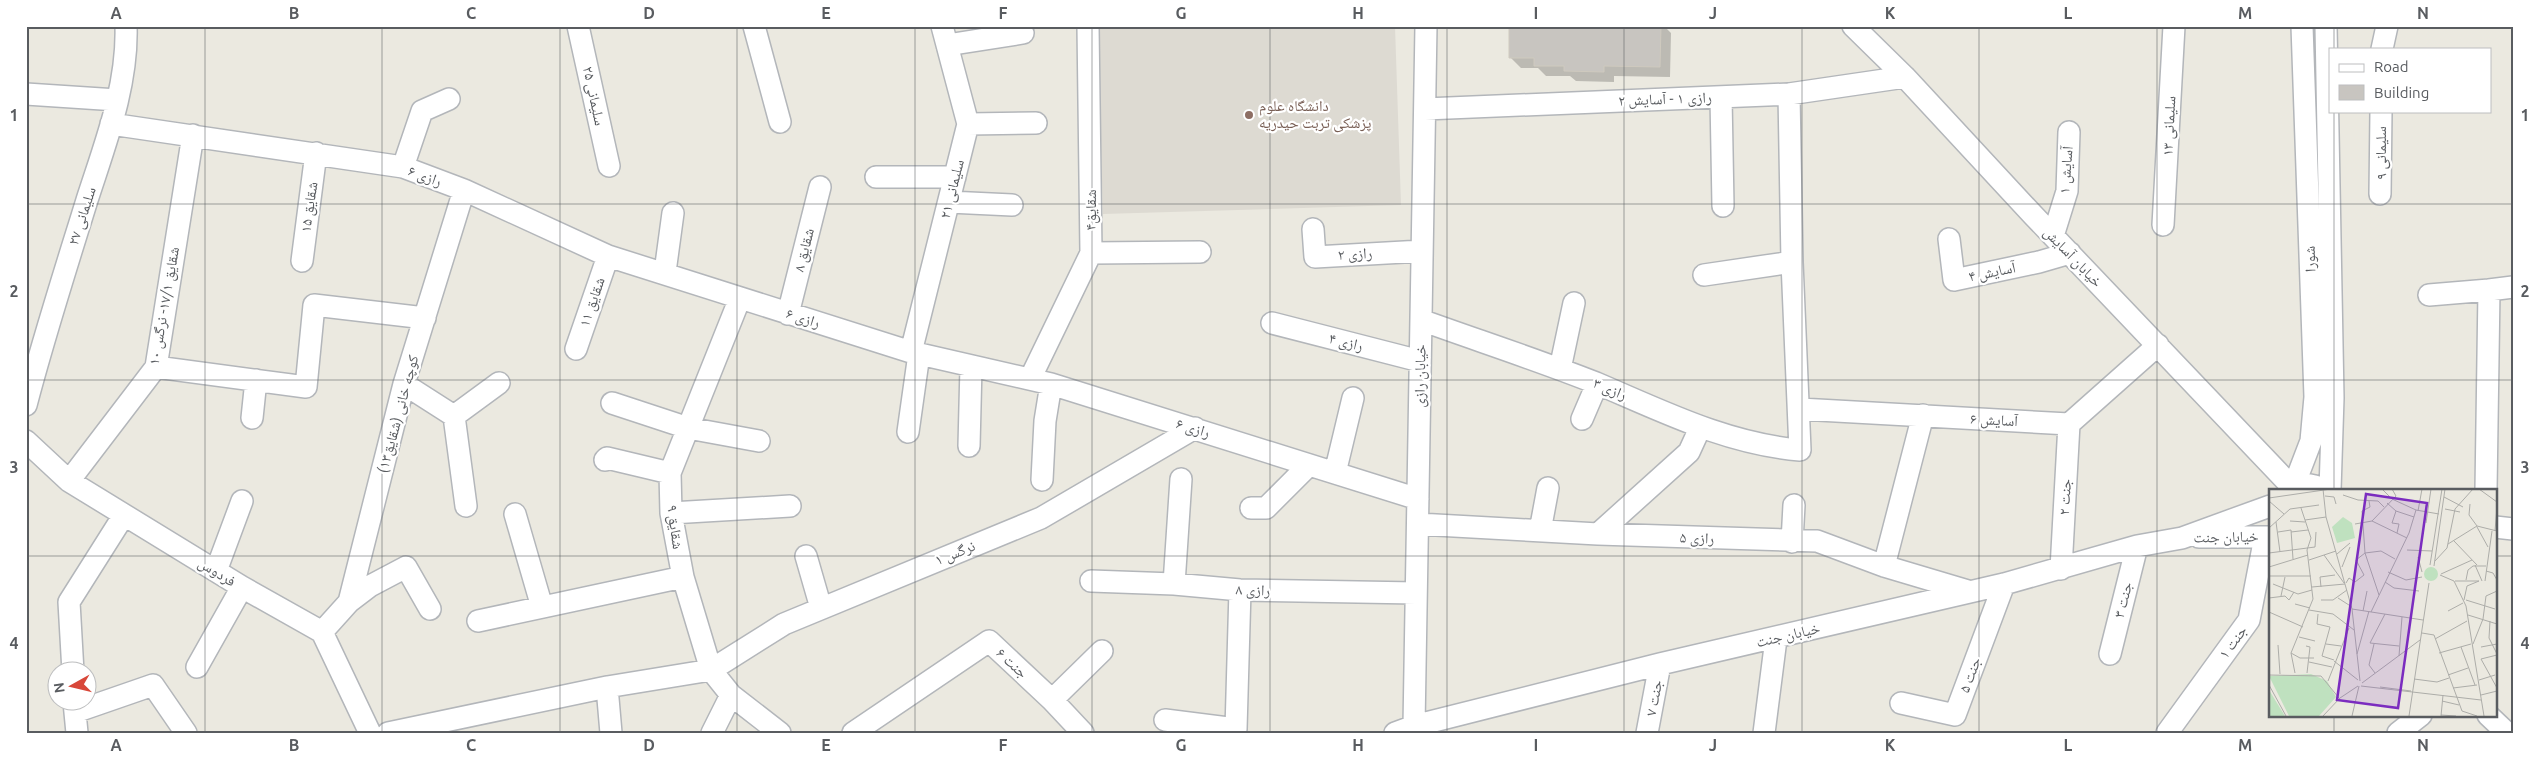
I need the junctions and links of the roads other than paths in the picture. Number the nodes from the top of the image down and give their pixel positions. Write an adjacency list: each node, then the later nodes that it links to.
1 (126, 26): 19 (street, سلیمانی ۲۷)
2 (578, 26): 29 (street, سلیمانی ۲۵)
3 (754, 26): 22 (street)
4 (1088, 26): 46 (street, شقایق۴)
5 (1426, 26): 20 (street, خیابان رازی)
6 (1853, 26): 14 (street, خیابان آسایش)
7 (2174, 26): 40 (street, سلیمانی ۱۳)
8 (2302, 26): 100 (street, شورا)
9 (2326, 26): 102 (street, شورا)
10 (2387, 26): 13 (street)
11 (1024, 33): 12 (street)
12 (944, 36): 25 (street, سلیمانی ۲۱)
13 (2382, 48)
14 (1905, 76): 15 (street, رازی ۱ - آسایش ۲); 42 (street, خیابان آسایش)
15 (1789, 94): 16 (street, رازی ۱ - آسایش ۲); 50 (street)
16 (1721, 97): 20 (street, رازی ۱ - آسایش ۲); 38 (street)
17 (28, 99): 19 (street)
18 (449, 99): 30 (street)
19 (117, 100): 24 (street, سلیمانی ۲۷)
20 (1424, 109): 44 (street, خیابان رازی)
21 (2381, 112): 35 (street, سلیمانی ۹)
22 (780, 122)
23 (1036, 123): 25 (street)
24 (111, 124): 27 (street, رازی ۶); 62 (street, سلیمانی ۲۷)
25 (968, 124): 32 (street, سلیمانی ۲۱)
26 (2068, 132): 42 (street, آسایش ۱)
27 (193, 135): 28 (street, رازی ۶); 68 (street, شقایق ۱۷/۱- نرگس ۱۰)
28 (316, 153): 30 (street, رازی ۶); 49 (street, شقایق ۱۵)
29 (609, 166)
30 (403, 167): 34 (street, رازی ۶)
31 (876, 177): 32 (street)
32 (955, 177): 36 (street, سلیمانی ۲۱)
33 (820, 187): 58 (street, شقایق ۸)
34 (464, 190): 48 (street, رازی ۶); 59 (street, کوچه خانی (شقایق۱۳))
35 (2380, 194)
36 (949, 202): 37 (street); 65 (street, سلیمانی ۲۱)
37 (1012, 205)
38 (1723, 206)
39 (673, 213): 51 (street)
40 (2163, 225)
41 (1312, 230): 44 (street, رازی ۲)
42 (2053, 236): 47 (street, خیابان آسایش)
43 (1949, 240): 47 (street, آسایش ۴)
44 (1422, 251): 60 (street, خیابان رازی)
45 (1200, 252): 46 (street)
46 (1091, 253): 70 (street, شقایق۴)
47 (2070, 253): 63 (street, خیابان آسایش)
48 (608, 256): 51 (street, رازی ۶); 64 (street, شقایق ۱۱)
49 (302, 261)
50 (1792, 262): 52 (street); 79 (street)
51 (665, 272): 56 (street, رازی ۶)
52 (1704, 275)
53 (2513, 287): 54 (street)
54 (2489, 290): 55 (street); 103 (street)
55 (2429, 295)
56 (740, 298): 58 (street, رازی ۶); 85 (street, شقایق ۹)
57 (1574, 303): 69 (street)
58 (788, 314): 65 (street, رازی ۶)
59 (425, 318): 71 (street); 73 (street, کوچه خانی (شقایق۱۳))
60 (1421, 320): 66 (street, خیابان رازی); 69 (street, رازی ۳)
61 (1272, 323): 66 (street, رازی ۴)
62 (35, 333): 78 (street, سلیمانی ۲۷)
63 (2158, 345): 84 (street); 100 (street, خیابان آسایش)
64 (576, 349)
65 (915, 353): 67 (street, رازی ۶); 88 (street, سلیمانی ۲۱)
66 (1420, 361): 104 (street, خیابان رازی)
67 (971, 366): 70 (street, رازی ۶); 91 (street)
68 (156, 367): 71 (street); 98 (street, شقایق ۱۷/۱- نرگس ۱۰)
69 (1560, 369): 75 (street, رازی ۳)
70 (1030, 379): 74 (street, رازی ۶)
71 (256, 380): 82 (street)
72 (499, 383): 81 (street)
73 (404, 384): 81 (street); 135 (street, کوچه خانی (شقایق۱۳))
74 (1051, 384): 86 (street, رازی ۶); 96 (street)
75 (1597, 384): 83 (street); 87 (street, رازی ۳)
76 (1353, 398): 95 (street)
77 (612, 403): 85 (street)
78 (26, 405)
79 (1800, 409): 80 (street, آسایش ۶); 87 (street, رازی ۳)
80 (1923, 415): 84 (street, آسایش ۶); 124 (street)
81 (454, 416): 107 (street)
82 (252, 418)
83 (1582, 419)
84 (2069, 424): 125 (street, جنت ۲)
85 (688, 428): 90 (street); 94 (street, شقایق ۹)
86 (1195, 428): 93 (street, رازی ۶); 137 (street, نرگس ۱)
87 (1700, 428): 118 (street)
88 (908, 432)
89 (26, 441): 98 (street, فردوس)
90 (760, 441)
91 (969, 446)
92 (605, 460): 94 (street)
93 (1309, 465): 95 (street, رازی ۶); 110 (street)
94 (670, 473): 111 (street, شقایق ۹)
95 (1335, 473): 104 (street, رازی ۶)
96 (1042, 480)
97 (1181, 480): 129 (street)
98 (69, 481): 113 (street, فردوس)
99 (1548, 488): 117 (street)
100 (2291, 489): 101 (street)
101 (2322, 489)
102 (2330, 489)
103 (2486, 489)
104 (1418, 500): 114 (street, خیابان رازی)
105 (242, 501): 126 (street)
106 (1794, 505): 121 (street)
107 (466, 506)
108 (790, 506): 111 (street)
109 (2269, 506): 120 (street, خیابان جنت)
110 (1251, 508)
111 (672, 513): 127 (street, شقایق ۹)
112 (515, 514): 136 (street)
113 (124, 515): 126 (street, فردوس); 144 (street)
114 (1418, 524): 117 (street, رازی ۵); 134 (street, خیابان رازی)
115 (2496, 527): 116 (street)
116 (2513, 529)
117 (1540, 531): 118 (street, رازی ۵)
118 (1598, 534): 121 (street, رازی ۵)
119 (2267, 537): 120 (street, خیابان جنت); 172 (street, جنت ۱)
120 (2182, 538): 122 (street, خیابان جنت)
121 (1792, 542): 124 (street, رازی ۵)
122 (2137, 546): 125 (street, خیابان جنت); 143 (street, جنت ۳)
123 (806, 556): 137 (street)
124 (1884, 566): 133 (street, رازی ۵)
125 (2061, 569): 130 (street, خیابان جنت)
126 (216, 571): 131 (street, فردوس)
127 (683, 577): 136 (street); 147 (street, شقایق ۹)
128 (1091, 581): 129 (street, رازی ۸)
129 (1174, 584): 132 (street, رازی ۸)
130 (2004, 584): 133 (street, خیابان جنت); 152 (street, جنت ۵)
131 (242, 587): 140 (street, فردوس); 146 (street)
132 (1240, 590): 134 (street, رازی ۸); 157 (street)
133 (1969, 592): 141 (street, خیابان جنت)
134 (1416, 594): 160 (street, خیابان رازی)
135 (349, 602): 138 (street); 140 (street, کوچه خانی (شقایق۱۳))
136 (542, 607): 139 (street)
137 (821, 608): 147 (street, نرگس ۱)
138 (430, 609)
139 (478, 621)
140 (322, 632): 163 (street)
141 (1776, 639): 145 (street, خیابان جنت); 171 (street)
142 (1102, 651): 151 (street)
143 (2110, 654)
144 (72, 662)
145 (1660, 664): 160 (street, خیابان جنت); 170 (street, جنت ۷)
146 (197, 667)
147 (711, 670): 148 (street); 149 (street, شقایق ۹)
148 (607, 687): 159 (street); 165 (street)
149 (731, 695): 166 (street); 167 (street, شقایق ۹)
150 (98, 700): 162 (street)
151 (1052, 700): 168 (street, جنت ۶); 169 (street, جنت ۶)
152 (1901, 702)
153 (2496, 706): 158 (street)
154 (75, 712): 161 (street)
155 (2420, 716): 173 (street)
156 (2489, 716): 174 (street)
157 (1165, 720)
158 (2513, 721)
159 (453, 727): 164 (street)
160 (1404, 729)
161 (77, 733)
162 (186, 733)
163 (370, 733)
164 (388, 733)
165 (611, 733)
166 (712, 733)
167 (780, 733)
168 (853, 733)
169 (1083, 733)
170 (1647, 733)
171 (1764, 733)
172 (2167, 733)
173 (2398, 733)
174 (2507, 733)

